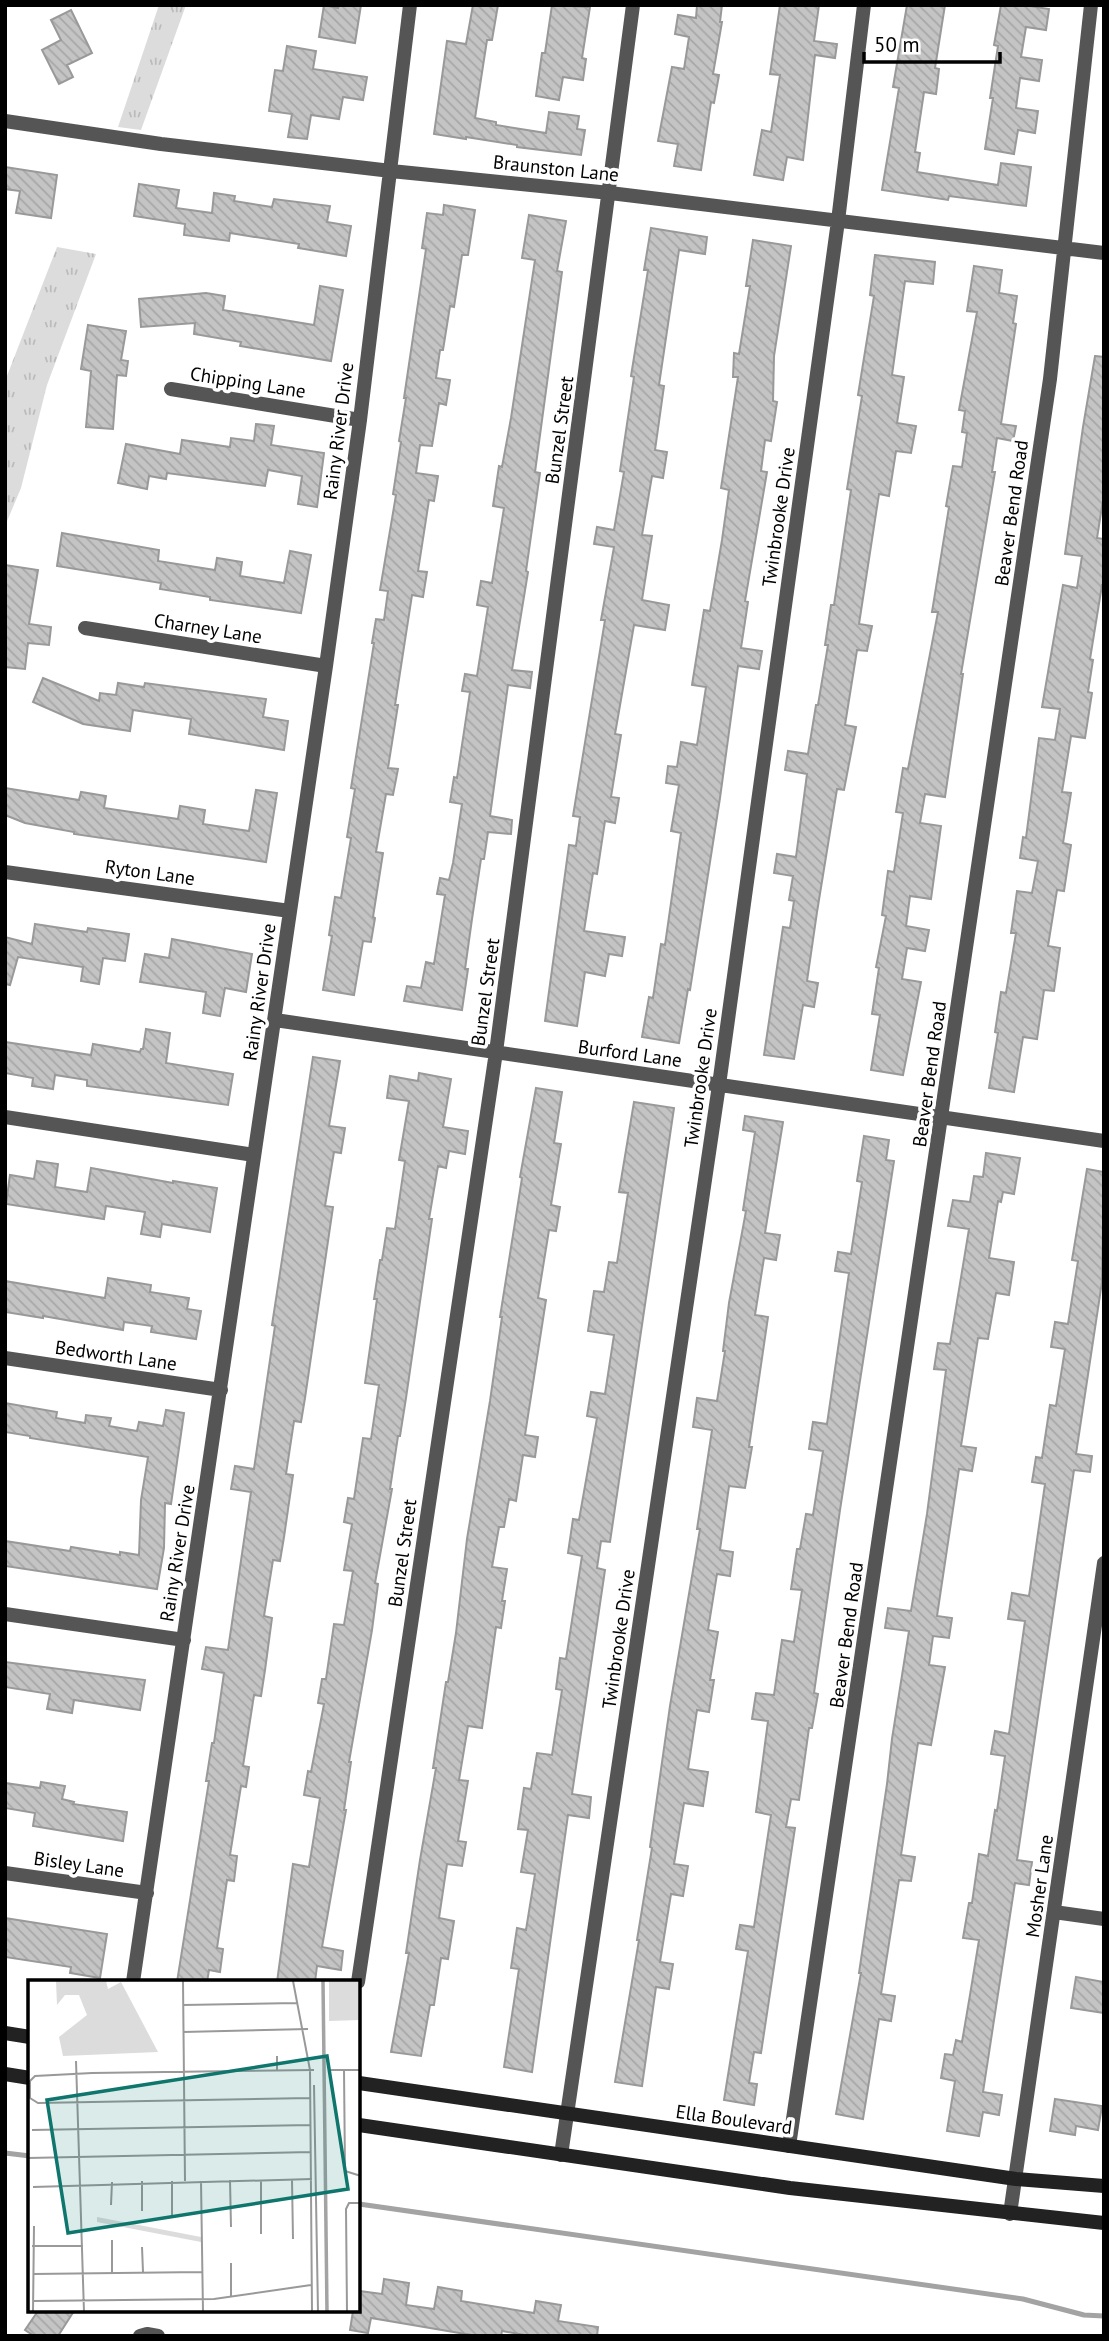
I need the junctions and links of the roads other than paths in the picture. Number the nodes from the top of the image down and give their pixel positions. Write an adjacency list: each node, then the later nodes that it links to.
1 (410, 5): 6 (street, Rainy River Drive)
2 (633, 5): 7 (street, Bunzel Street)
3 (864, 5): 8 (street, Twinbrooke Drive)
4 (1091, 5): 9 (street, Beaver Bend Road)
5 (5, 121): 6 (street, Braunston Lane)
6 (391, 171): 7 (street, Braunston Lane); 12 (street, Rainy River Drive)
7 (610, 193): 8 (street, Braunston Lane); 18 (street, Bunzel Street)
8 (838, 221): 9 (street, Braunston Lane); 19 (street, Twinbrooke Drive)
9 (1065, 248): 10 (street, Braunston Lane); 21 (street, Beaver Bend Road)
10 (1104, 253)
11 (171, 389): 12 (street, Chipping Lane)
12 (359, 420): 14 (street, Rainy River Drive)
13 (85, 628): 14 (street, Charney Lane)
14 (326, 666): 16 (street, Rainy River Drive)
15 (5, 872): 16 (street, Ryton Lane)
16 (290, 911): 17 (street, Rainy River Drive)
17 (275, 1020): 18 (street, Burford Lane); 23 (street, Rainy River Drive)
18 (496, 1052): 19 (street, Burford Lane); 35 (street, Bunzel Street)
19 (719, 1085): 21 (street, Burford Lane); 41 (street, Twinbrooke Drive)
20 (5, 1117): 23 (street)
21 (942, 1118): 22 (street, Burford Lane); 43 (street, Beaver Bend Road)
22 (1104, 1141)
23 (254, 1155): 25 (street, Rainy River Drive)
24 (5, 1358): 25 (street, Bedworth Lane)
25 (221, 1390): 28 (street, Rainy River Drive)
26 (1104, 1563): 29 (street, Mosher Lane)
27 (5, 1614): 28 (street)
28 (184, 1640): 31 (street, Rainy River Drive)
29 (1097, 1652): 32 (street, Mosher Lane)
30 (5, 1873): 31 (street, Bisley Lane)
31 (147, 1893): 34 (street, Rainy River Drive)
32 (1054, 1912): 33 (street); 45 (street, Mosher Lane)
33 (1104, 1919)
34 (134, 1980)
35 (358, 1980)
36 (5, 2033): 37 (main road)
37 (28, 2037)
38 (5, 2074): 39 (main road)
39 (28, 2078)
40 (360, 2083): 41 (main road, Ella Boulevard)
41 (568, 2115): 43 (main road, Ella Boulevard); 44 (street, Twinbrooke Drive)
42 (360, 2125): 44 (main road)
43 (789, 2146): 45 (main road, Ella Boulevard)
44 (561, 2155): 47 (main road)
45 (1016, 2179): 46 (main road, Ella Boulevard); 47 (street, Mosher Lane)
46 (1104, 2186)
47 (1010, 2214): 48 (main road)
48 (1104, 2223)
49 (140, 2336): 50 (street)
50 (158, 2336)

